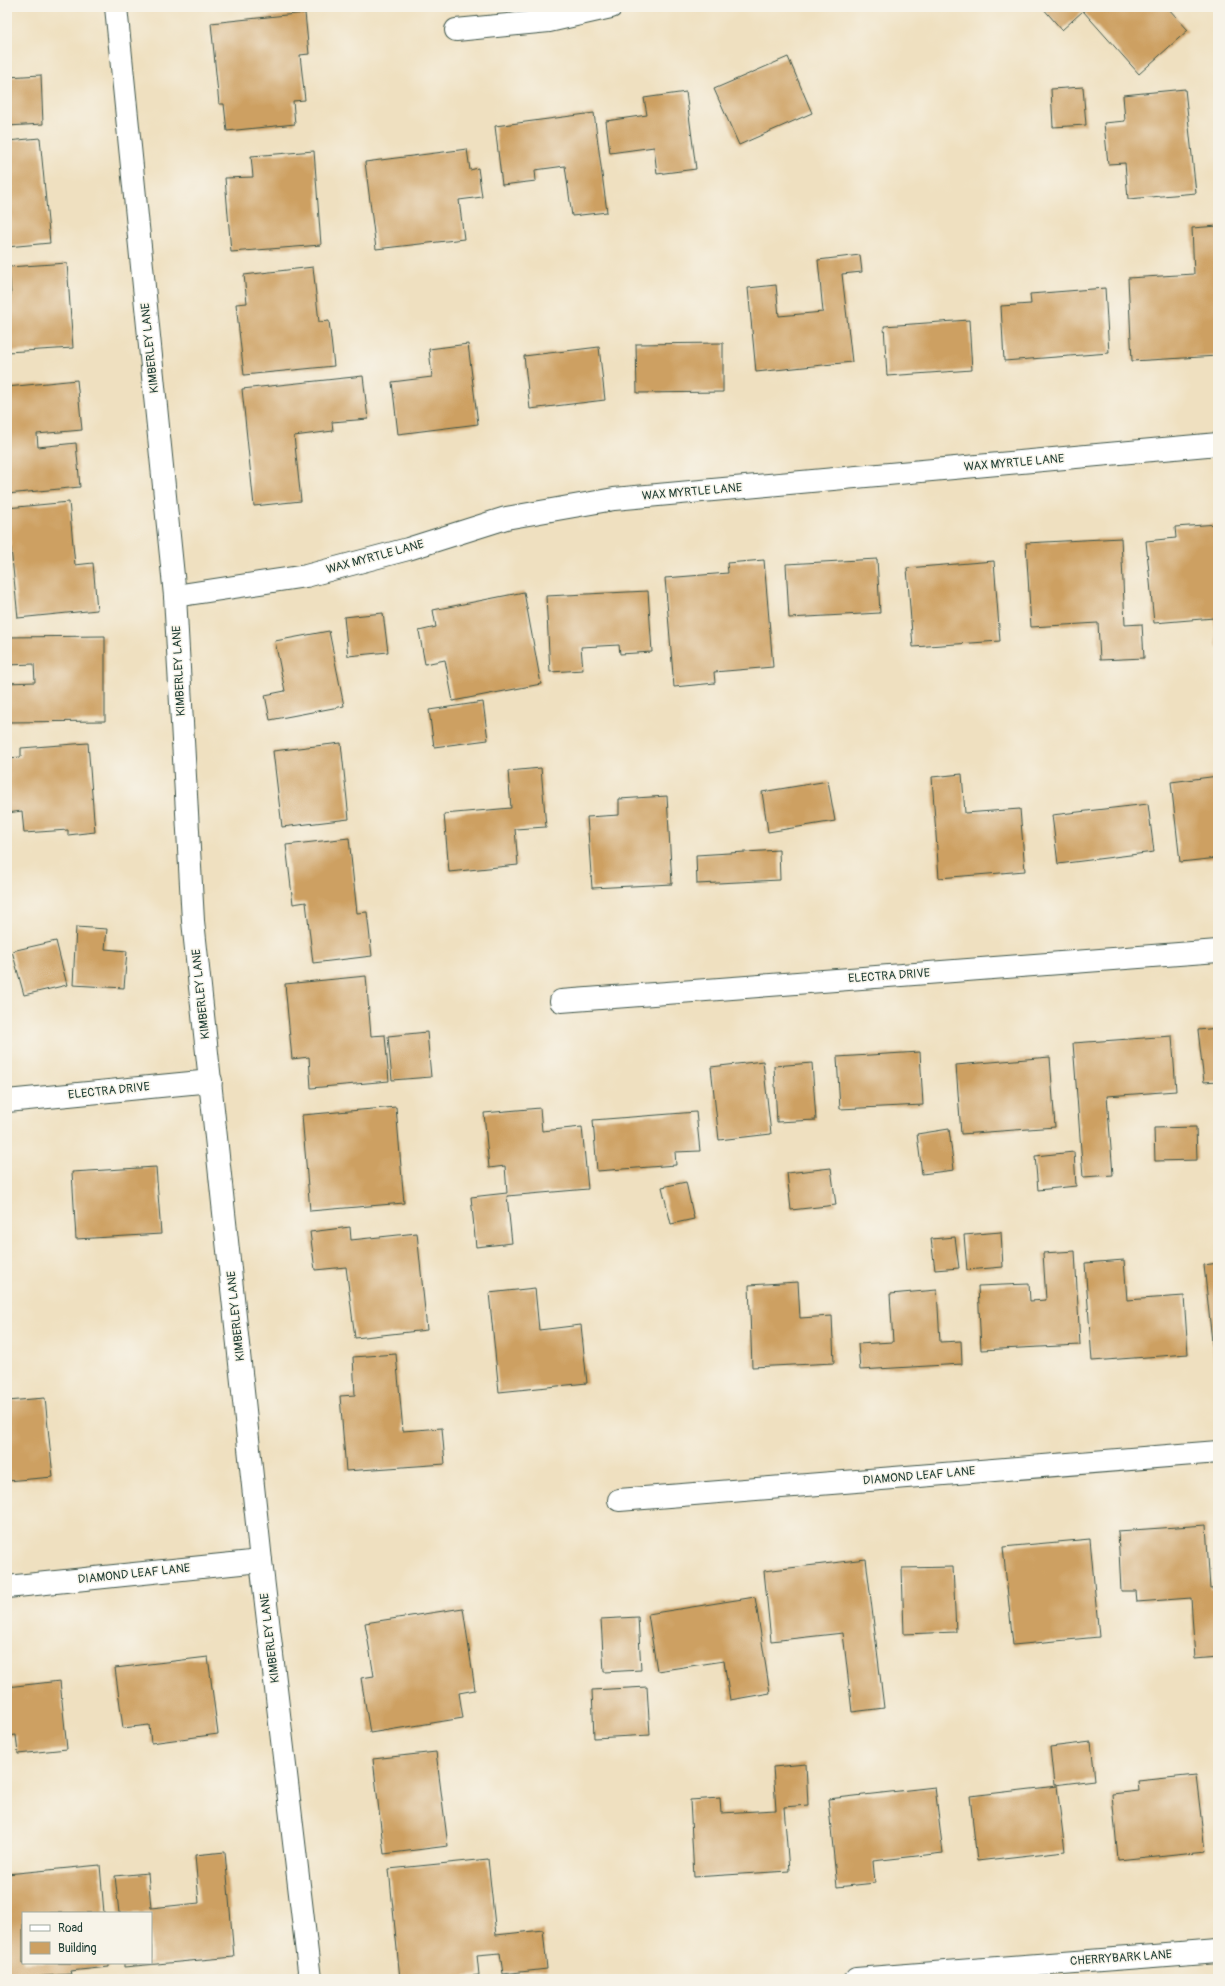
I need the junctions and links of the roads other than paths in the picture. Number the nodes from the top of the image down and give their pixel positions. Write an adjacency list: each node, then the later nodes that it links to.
1 (116, 7): 5 (street, KIMBERLEY LANE)
2 (611, 7): 3 (street)
3 (456, 30)
4 (1218, 444): 5 (street, WAX MYRTLE LANE)
5 (175, 596): 8 (street, KIMBERLEY LANE)
6 (1218, 951): 7 (street, ELECTRA DRIVE)
7 (561, 1001)
8 (211, 1081): 9 (street, ELECTRA DRIVE); 12 (street, KIMBERLEY LANE)
9 (7, 1101)
10 (1218, 1452): 11 (street, DIAMOND LEAF LANE)
11 (619, 1500)
12 (262, 1561): 13 (street, DIAMOND LEAF LANE); 15 (street, KIMBERLEY LANE)
13 (7, 1586)
14 (1218, 1951): 16 (street, CHERRYBARK LANE)
15 (310, 1979)
16 (856, 1979)

